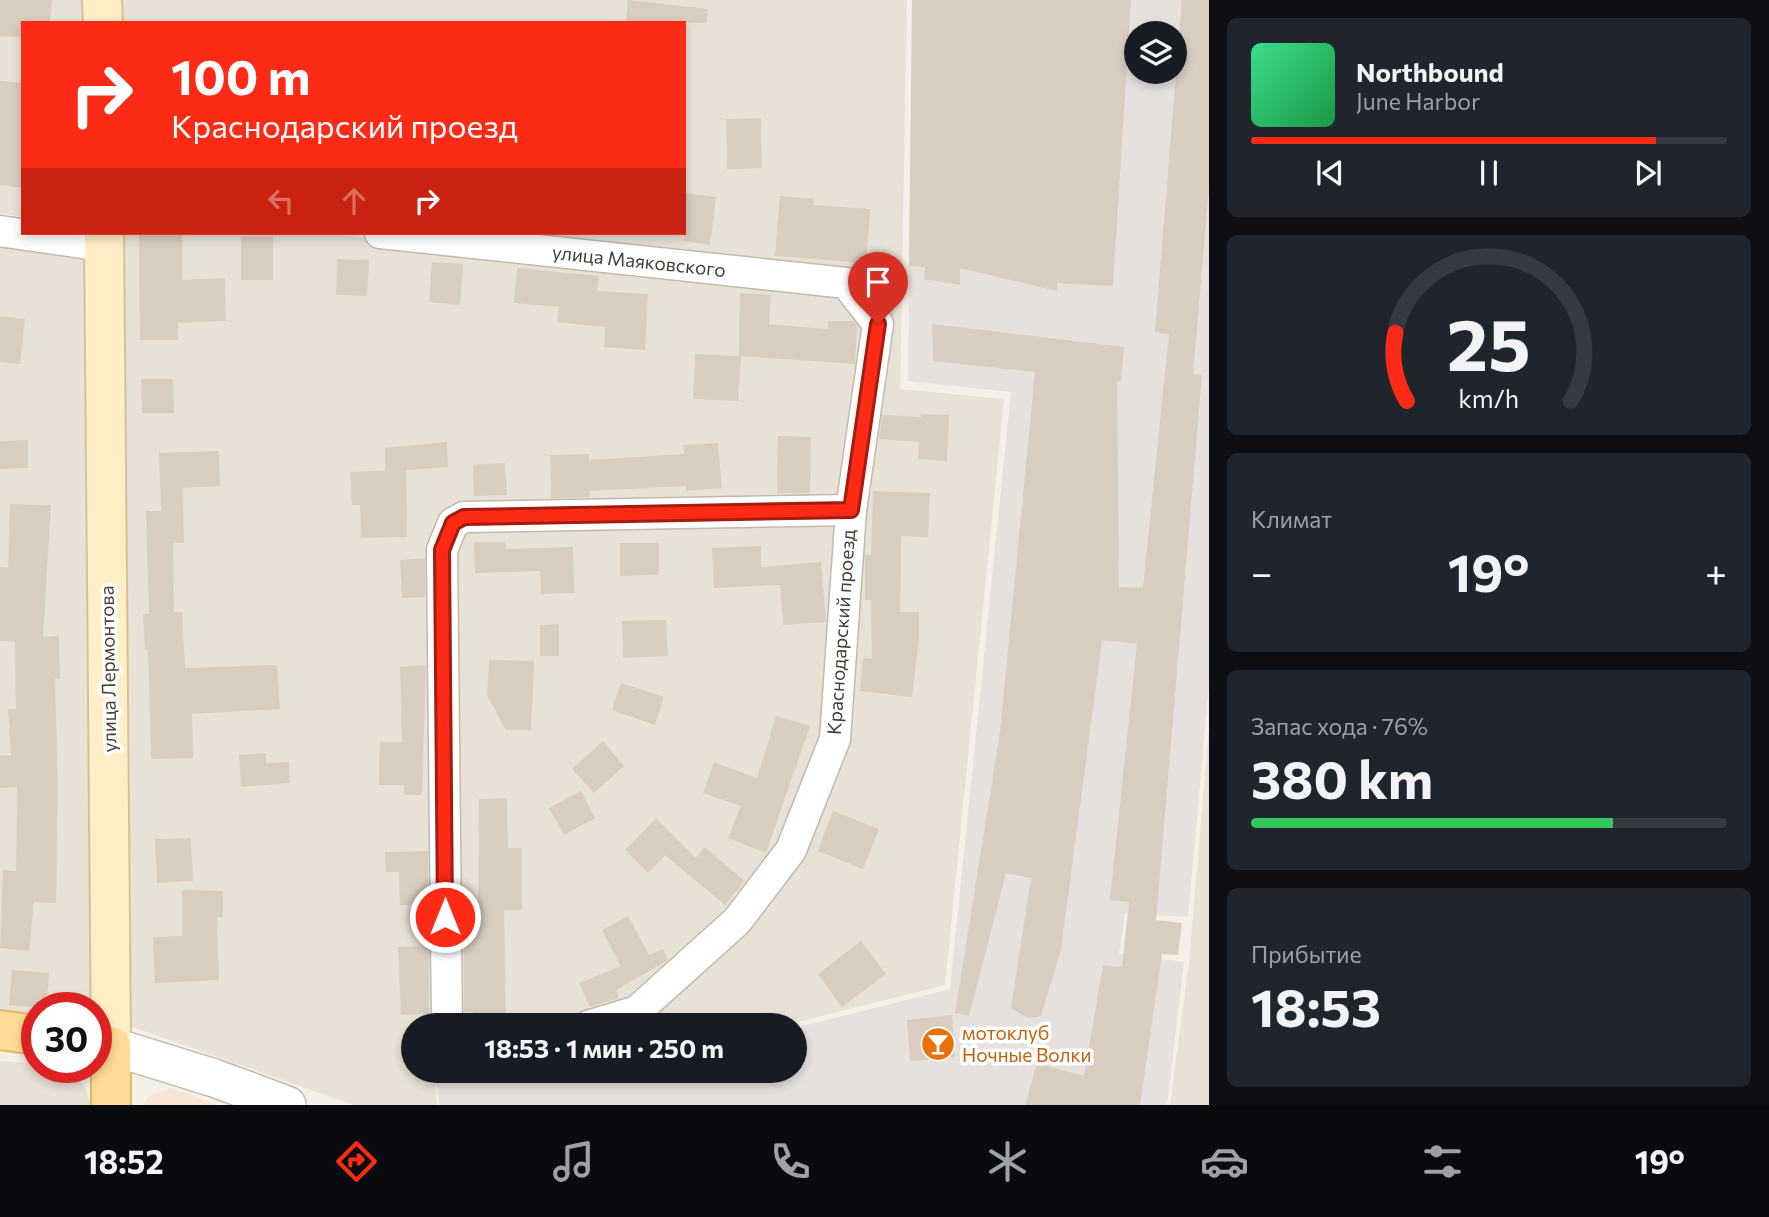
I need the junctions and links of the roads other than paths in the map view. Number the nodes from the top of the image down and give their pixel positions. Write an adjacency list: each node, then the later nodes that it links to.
1 (102, 0): 2 (main road)
2 (103, 21)
3 (0, 231): 4 (street)
4 (21, 233)
5 (52, 235): 7 (street)
6 (399, 235): 8 (street, улица Маяковского)
7 (104, 239): 10 (main road, улица Лермонтова)
8 (878, 324): 9 (street, Краснодарский проезд)
9 (851, 510): 11 (street, Краснодарский проезд); 12 (street, Краснодарский проезд)
10 (104, 992)
11 (447, 1013)
12 (630, 1013)
13 (0, 1030): 14 (main road)
14 (21, 1033)
15 (112, 1047): 18 (street)
16 (108, 1083): 17 (main road, улица Лермонтова)
17 (111, 1105)
18 (287, 1105)

